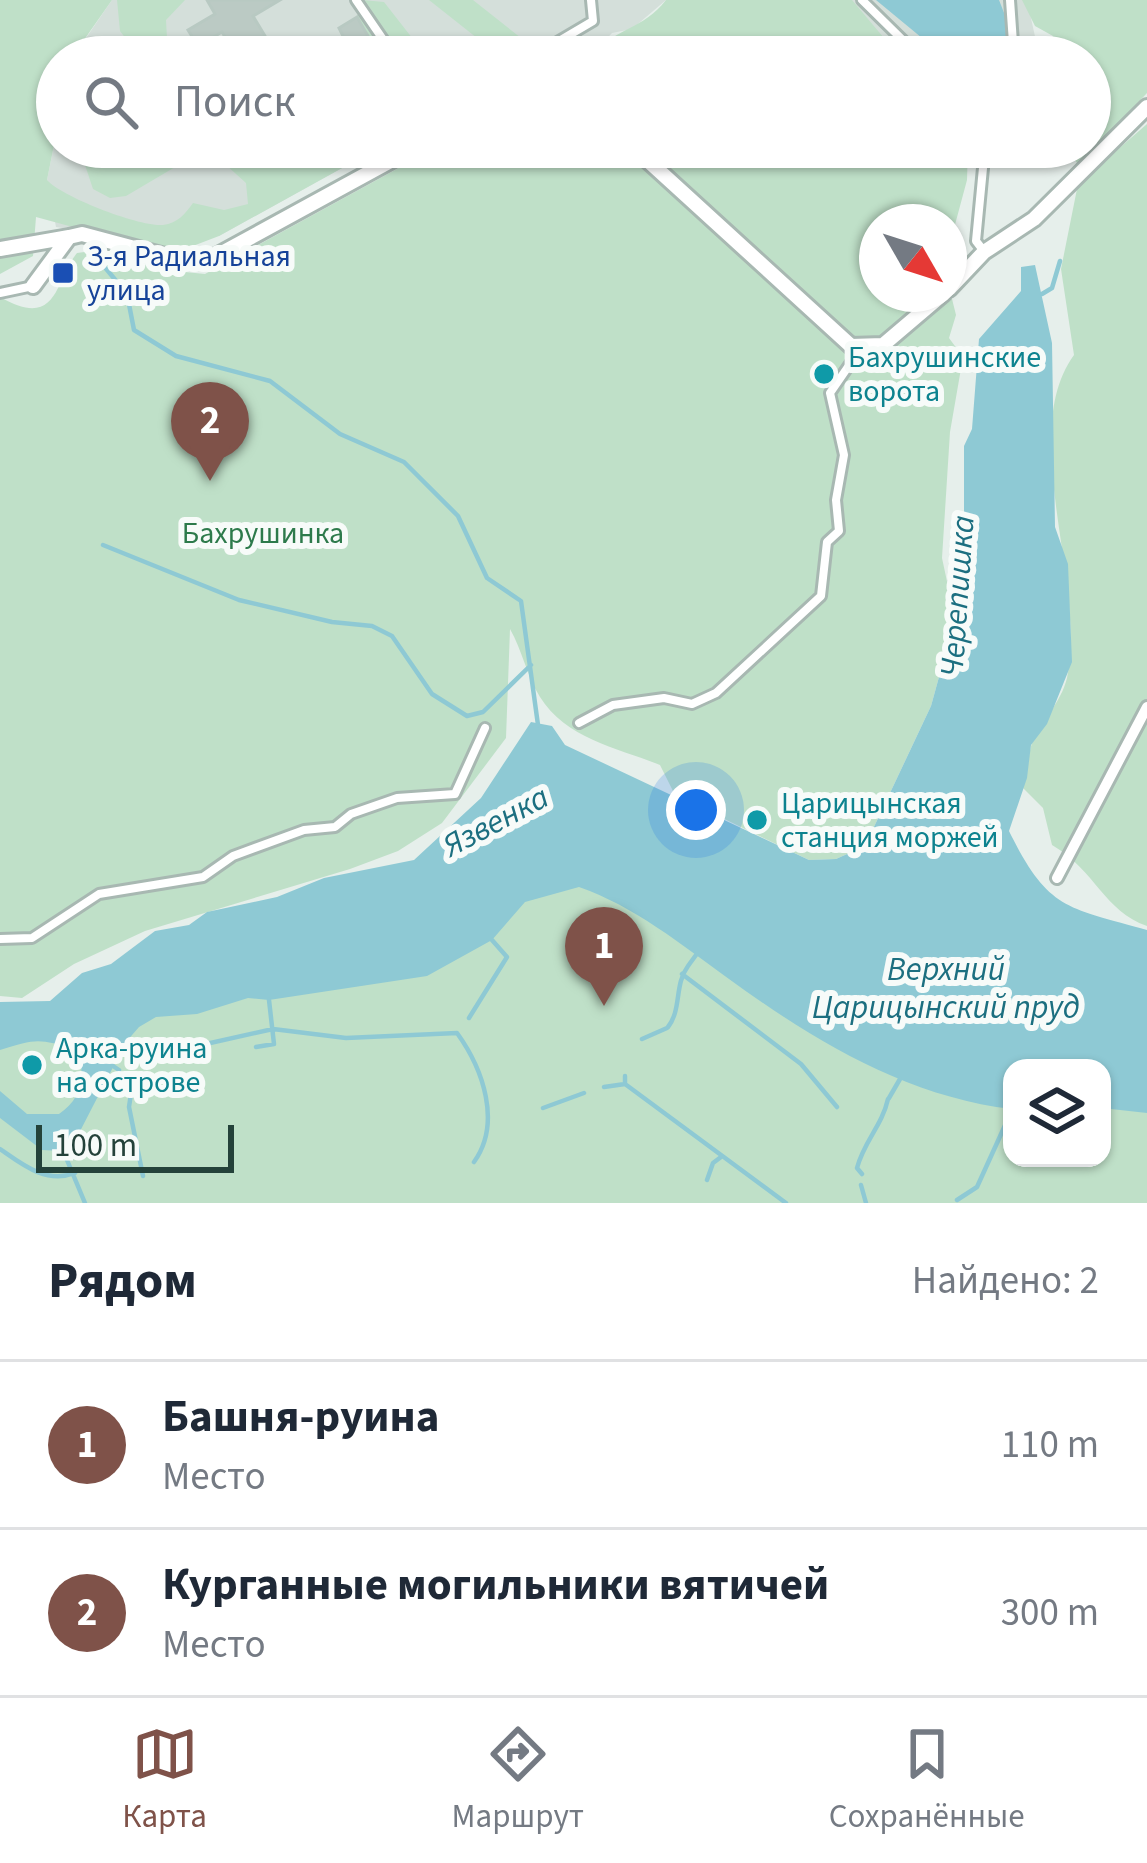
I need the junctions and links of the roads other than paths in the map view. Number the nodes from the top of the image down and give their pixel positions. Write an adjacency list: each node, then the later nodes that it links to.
1 (356, 0): 5 (lane)
2 (592, 0): 6 (lane)
3 (862, 0): 7 (lane)
4 (1010, 0): 8 (lane)
5 (381, 36)
6 (568, 36)
7 (899, 36)
8 (1013, 36)
9 (1147, 107): 10 (street)
10 (1111, 143)
11 (378, 168): 15 (street)
12 (655, 168): 22 (street)
13 (984, 168): 17 (lane)
14 (1085, 168): 17 (street)
15 (69, 237): 16 (street); 19 (street)
16 (0, 249)
17 (984, 252): 18 (street)
18 (967, 269)
19 (32, 286): 20 (lane)
20 (0, 292)
21 (922, 312): 22 (street)
22 (861, 348): 24 (lane)
23 (1147, 707): 26 (street)
24 (579, 723)
25 (485, 728): 27 (lane)
26 (1057, 878)
27 (0, 939)

